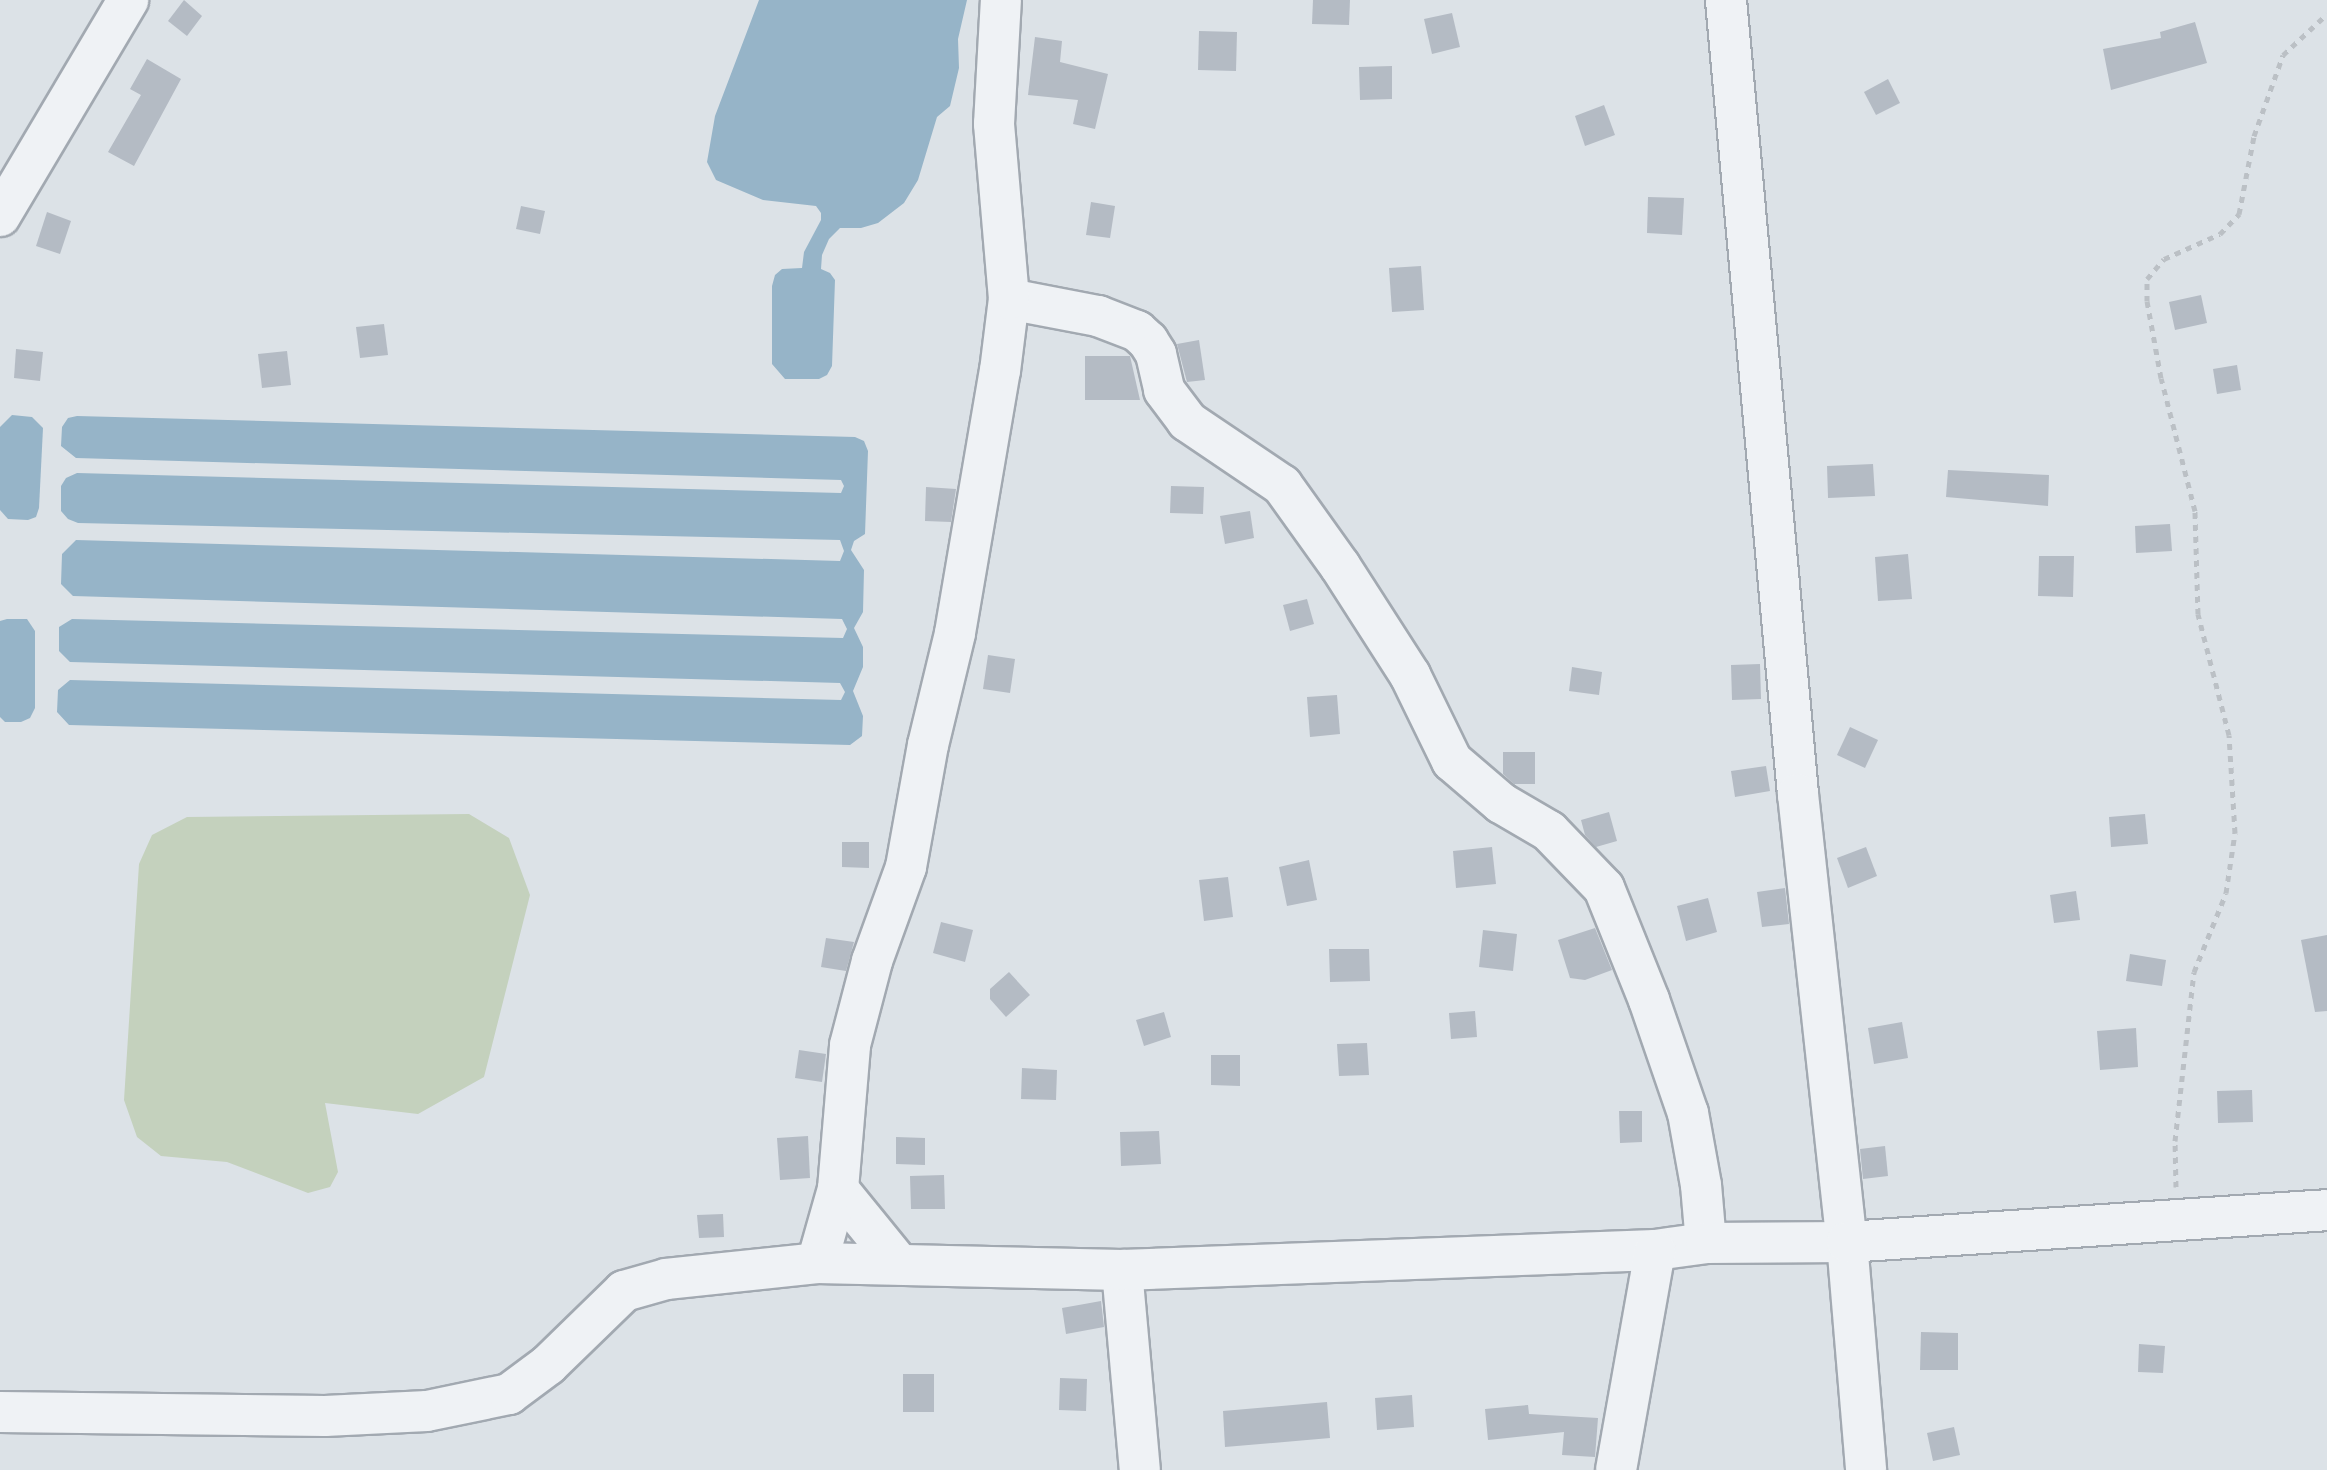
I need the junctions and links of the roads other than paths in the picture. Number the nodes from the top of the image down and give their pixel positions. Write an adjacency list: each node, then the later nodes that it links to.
1 (128, 0): 4 (street)
2 (1001, 0): 5 (street)
3 (1726, 0): 8 (street)
4 (0, 216)
5 (1009, 299): 6 (street); 9 (street)
6 (838, 1189): 11 (street); 12 (street)
7 (2327, 1210): 8 (street)
8 (1847, 1242): 9 (street); 17 (street)
9 (1706, 1243): 10 (street)
10 (1655, 1250): 13 (street); 16 (street)
11 (817, 1263): 12 (street); 14 (street)
12 (899, 1264): 13 (street)
13 (1122, 1270): 15 (street)
14 (0, 1412)
15 (1140, 1470)
16 (1616, 1470)
17 (1866, 1470)

